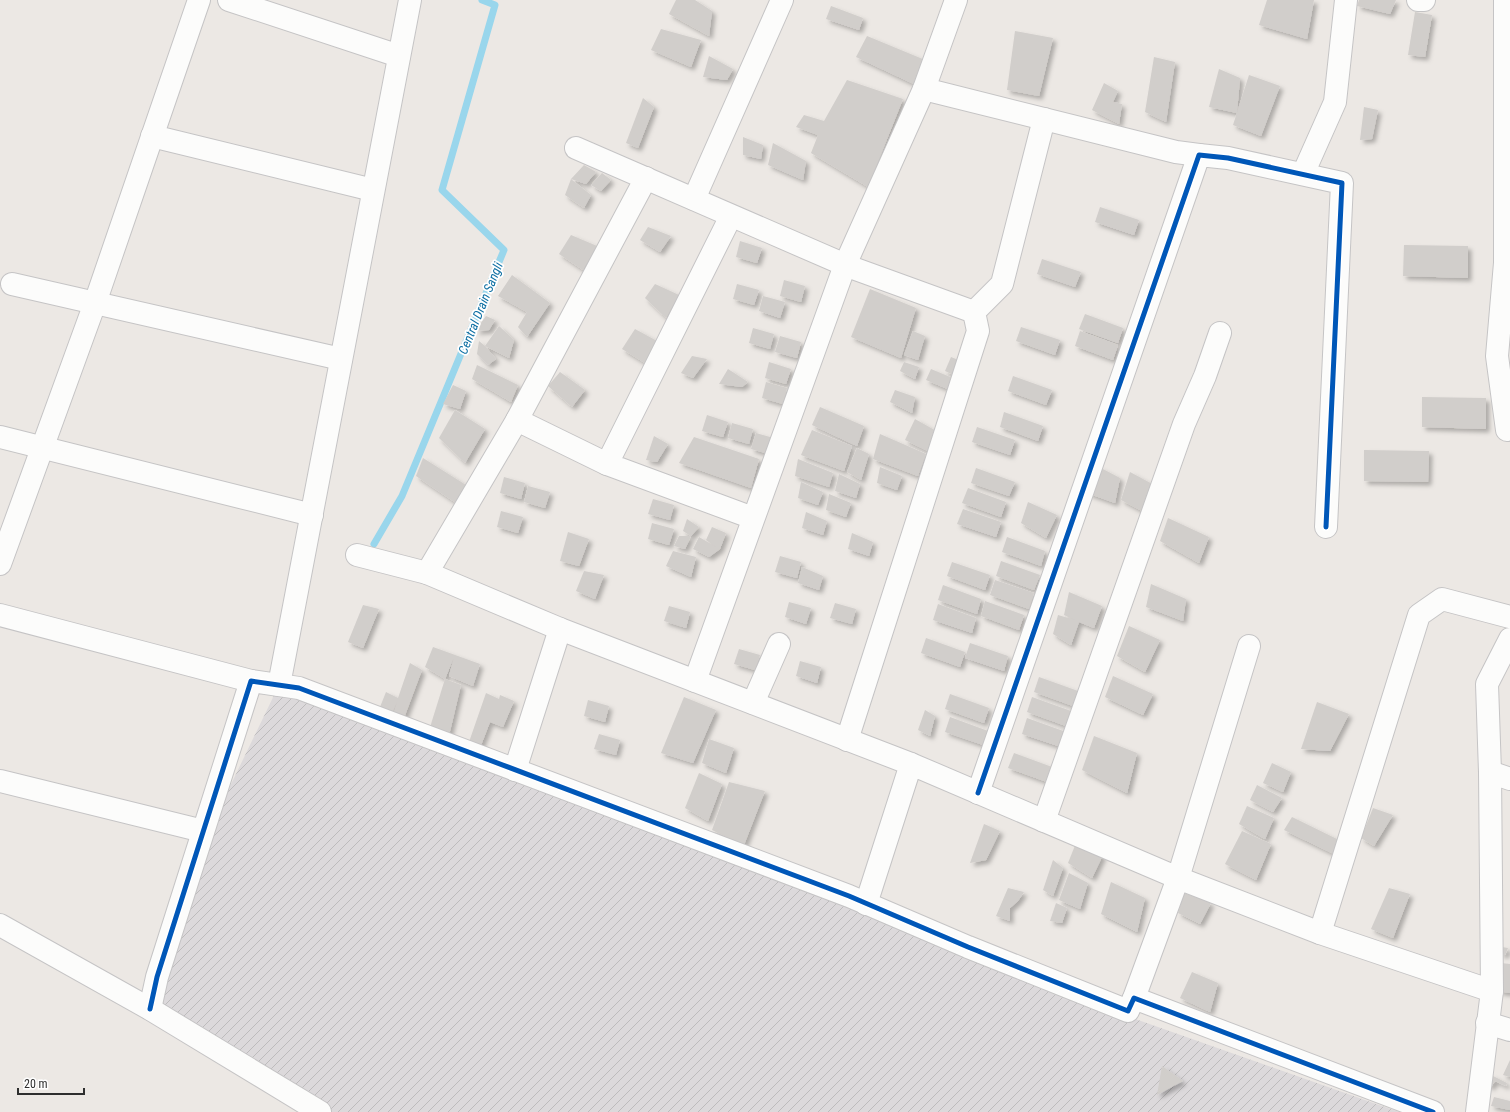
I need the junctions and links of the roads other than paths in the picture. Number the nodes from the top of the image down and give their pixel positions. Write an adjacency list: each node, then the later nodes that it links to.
1 (199, 0): 13 (street)
2 (229, 0): 10 (street)
3 (410, 0): 10 (street)
4 (782, 0): 19 (street)
5 (956, 0): 11 (street)
6 (1346, 0): 16 (street)
7 (1418, 0): 8 (street)
8 (1424, 0)
9 (1505, 0): 21 (street)
10 (399, 56): 18 (street)
11 (924, 89): 12 (street); 22 (street)
12 (1044, 119): 15 (street); 25 (street)
13 (152, 136): 18 (street); 24 (street)
14 (576, 148): 17 (street)
15 (1199, 155): 16 (street); 55 (street)
16 (1303, 174): 35 (street)
17 (646, 178): 19 (street); 28 (street)
18 (373, 190): 27 (street)
19 (694, 200): 20 (street)
20 (731, 216): 22 (street); 32 (street)
21 (1508, 264): 29 (street)
22 (845, 265): 25 (street); 34 (street)
23 (12, 284): 24 (street)
24 (95, 303): 27 (street); 31 (street)
25 (974, 312): 49 (street)
26 (1220, 333): 56 (street)
27 (341, 359): 33 (street)
28 (517, 420): 32 (street); 38 (street)
29 (1507, 430)
30 (0, 437): 31 (street)
31 (42, 447): 33 (street); 37 (street)
32 (607, 464): 34 (street)
33 (312, 515): 47 (street)
34 (753, 518): 46 (street)
35 (1326, 528)
36 (357, 555): 38 (street)
37 (0, 564)
38 (427, 573): 41 (street)
39 (0, 615): 45 (street)
40 (1510, 617): 61 (street)
41 (560, 629): 46 (street); 51 (street)
42 (1510, 639): 52 (street)
43 (779, 644): 48 (street)
44 (1249, 646): 58 (street)
45 (251, 681): 47 (street); 57 (street)
46 (695, 681): 48 (street)
47 (279, 685): 51 (street)
48 (753, 703): 49 (street)
49 (847, 740): 50 (street)
50 (910, 764): 55 (street); 59 (street)
51 (515, 770): 59 (street)
52 (1490, 772): 53 (street); 62 (street)
53 (1510, 779)
54 (0, 782): 57 (street)
55 (978, 793): 56 (street)
56 (1044, 821): 58 (street)
57 (203, 831): 64 (street)
58 (1178, 878): 61 (street); 63 (street)
59 (866, 904): 63 (street)
60 (0, 925): 64 (street)
61 (1320, 933): 62 (street)
62 (1492, 991): 65 (street)
63 (1134, 998): 68 (street)
64 (150, 1009): 67 (street)
65 (1487, 1023): 66 (street); 69 (street)
66 (1510, 1030)
67 (320, 1112)
68 (1433, 1112)
69 (1477, 1112)

